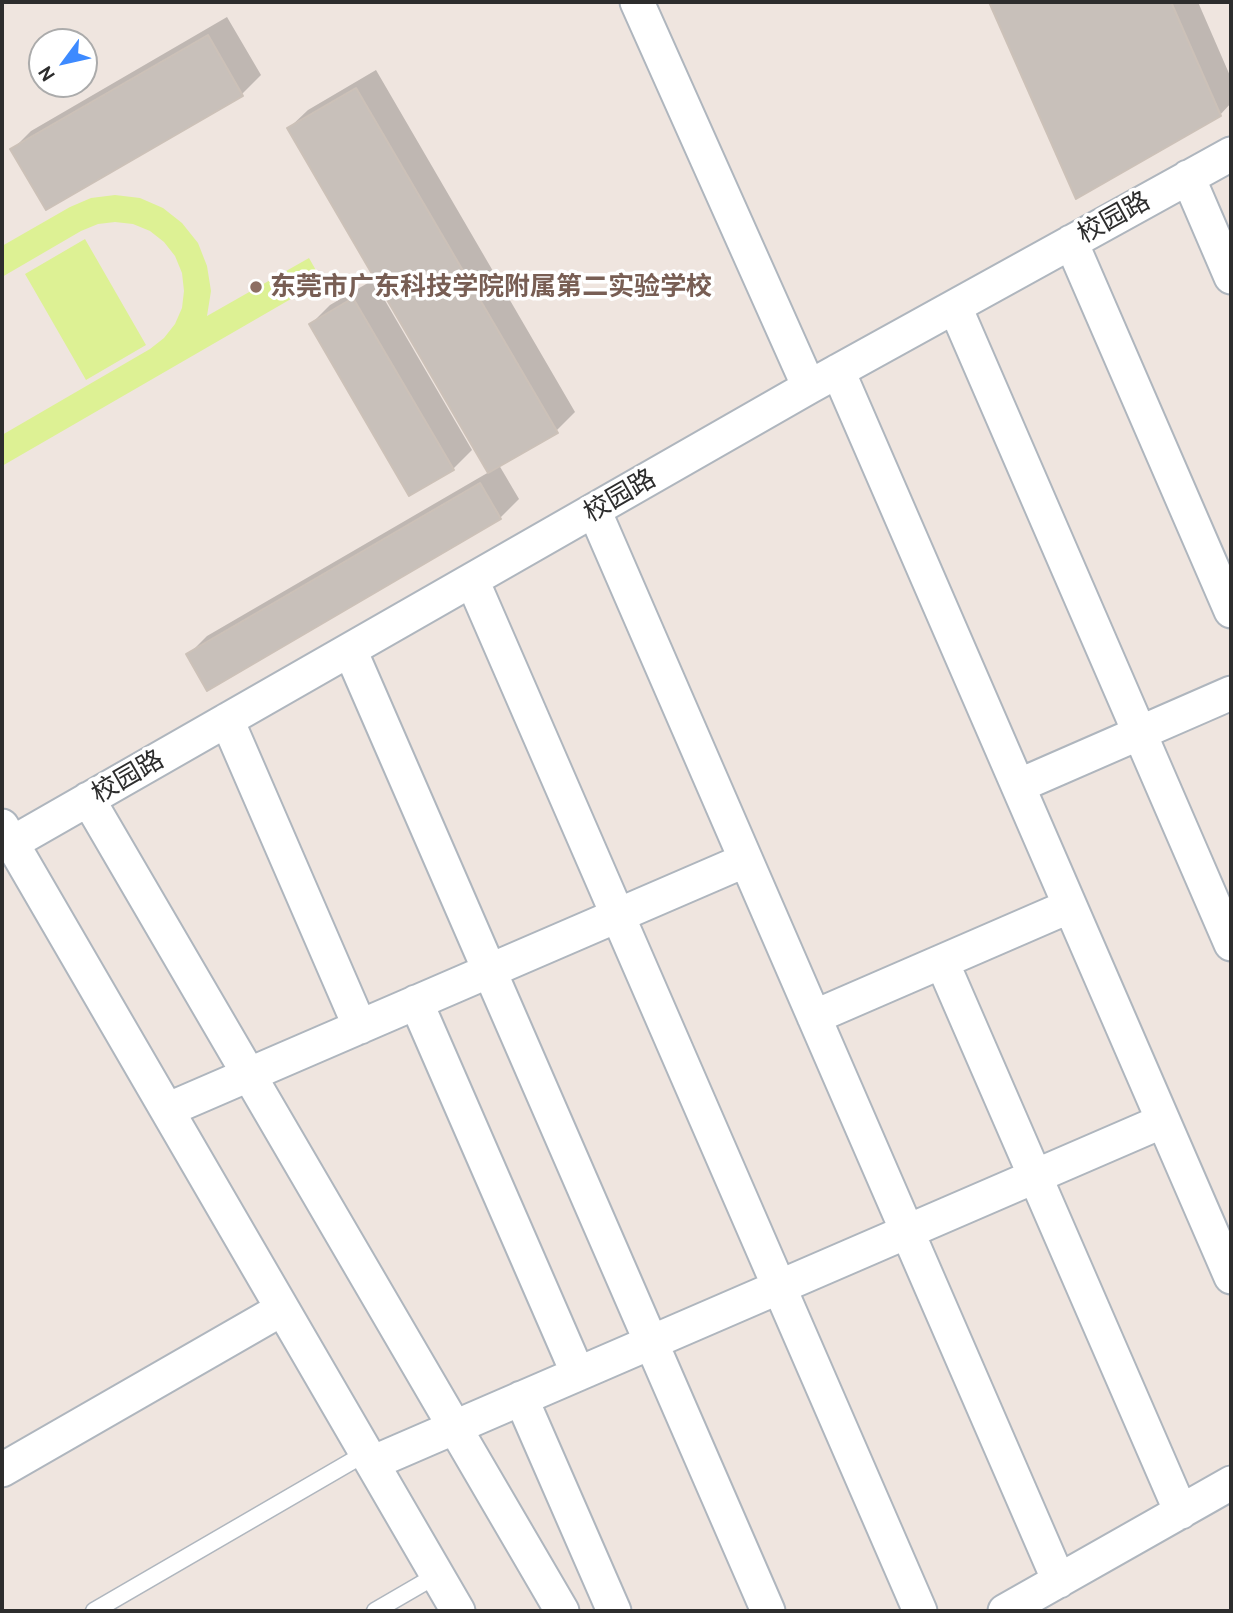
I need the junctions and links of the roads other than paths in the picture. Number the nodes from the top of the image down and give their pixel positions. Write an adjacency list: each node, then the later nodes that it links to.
1 (637, 2): 8 (street)
2 (1231, 153): 3 (street, 校园路)
3 (1188, 177): 4 (street, 校园路); 5 (street)
4 (1071, 242): 6 (street, 校园路); 11 (street)
5 (1231, 277)
6 (954, 307): 7 (street, 校园路); 15 (street)
7 (838, 372): 8 (street, 校园路); 16 (street)
8 (809, 387): 9 (street, 校园路)
9 (594, 510): 10 (street, 校园路); 19 (street)
10 (472, 580): 12 (street, 校园路); 21 (street)
11 (1231, 611)
12 (350, 650): 14 (street, 校园路); 24 (street)
13 (1231, 693): 15 (street)
14 (227, 720): 17 (street, 校园路); 27 (street)
15 (1140, 733): 16 (street); 22 (street)
16 (1018, 786): 20 (street)
17 (88, 799): 18 (street, 校园路); 28 (street)
18 (7, 835): 29 (street)
19 (746, 860): 21 (street); 26 (street)
20 (1070, 906): 23 (street); 30 (street)
21 (618, 915): 24 (street); 34 (street)
22 (1231, 944)
23 (942, 962): 26 (street); 31 (street)
24 (489, 970): 25 (street); 36 (street)
25 (416, 1002): 27 (street); 37 (street)
26 (814, 1017): 32 (street)
27 (360, 1027): 28 (street)
28 (249, 1074): 29 (street); 39 (street)
29 (167, 1110): 35 (street)
30 (1163, 1121): 31 (street); 33 (street)
31 (1035, 1176): 32 (street); 43 (street)
32 (907, 1231): 34 (street); 45 (street)
33 (1231, 1277)
34 (779, 1287): 36 (street); 52 (street)
35 (282, 1309): 40 (street); 41 (street)
36 (651, 1342): 37 (street); 51 (street)
37 (578, 1374): 38 (street)
38 (521, 1398): 39 (street); 50 (street)
39 (454, 1427): 40 (street); 49 (street)
40 (369, 1458): 44 (street); 46 (lane)
41 (2, 1470)
42 (1231, 1483): 43 (street)
43 (1181, 1512): 45 (street)
44 (437, 1575): 47 (lane); 48 (street)
45 (1059, 1581): 53 (street)
46 (94, 1611)
47 (375, 1611)
48 (458, 1611)
49 (562, 1611)
50 (614, 1611)
51 (768, 1611)
52 (920, 1611)
53 (1005, 1611)

